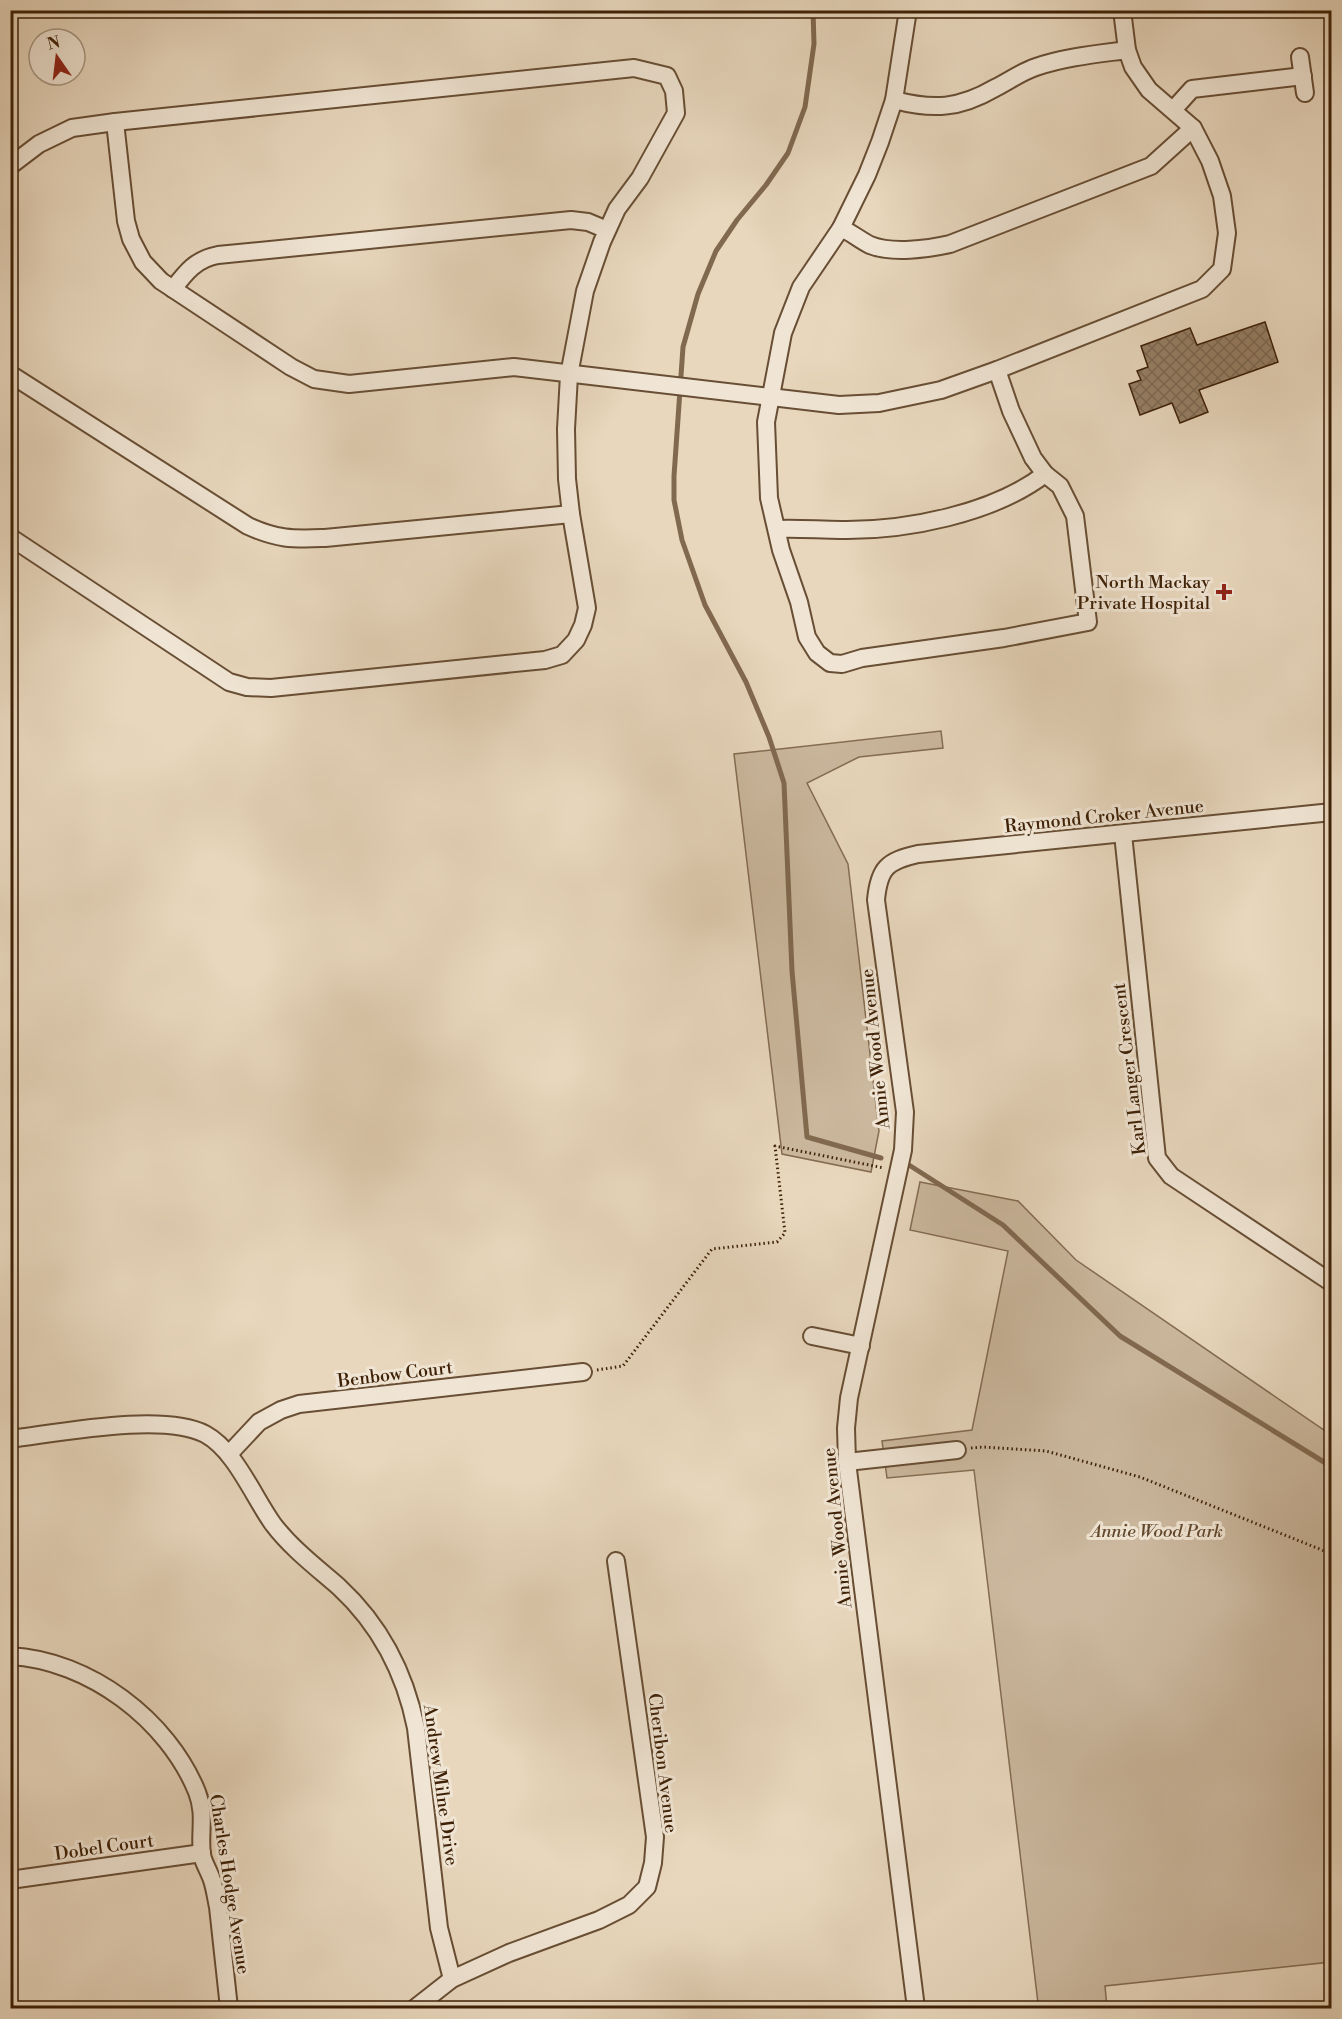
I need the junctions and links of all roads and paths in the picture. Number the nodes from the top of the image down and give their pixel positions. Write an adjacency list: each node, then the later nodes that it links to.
1 (908, 10): 7 (street)
2 (1122, 10): 3 (street)
3 (1127, 50): 7 (street); 8 (street)
4 (1300, 57): 5 (street)
5 (1303, 76): 6 (street); 8 (street)
6 (1305, 93)
7 (894, 100): 12 (street)
8 (1173, 110): 10 (street)
9 (115, 122): 11 (street); 13 (street); 14 (street)
10 (1193, 128): 12 (street); 15 (street)
11 (10, 166)
12 (841, 228): 18 (street)
13 (607, 230): 14 (street); 17 (street)
14 (173, 289): 17 (street)
15 (997, 370): 18 (street); 19 (street)
16 (10, 374): 20 (street)
17 (569, 375): 18 (street); 20 (street)
18 (771, 397): 21 (street)
19 (1045, 474): 21 (street); 21 (street)
20 (571, 514): 22 (street)
21 (777, 529)
22 (10, 537)
23 (1332, 812): 24 (street, Raymond Croker Avenue)
24 (1123, 834): 25 (street, Raymond Croker Avenue); 27 (street, Karl Langer Crescent)
25 (884, 869): 26 (street, Annie Wood Avenue)
26 (899, 1172): 29 (street, Annie Wood Avenue); 30 (path)
27 (1332, 1282)
28 (812, 1336): 29 (street)
29 (861, 1346): 34 (street, Annie Wood Avenue)
30 (583, 1372): 33 (street, Benbow Court)
31 (10, 1439): 33 (street, Andrew Milne Drive)
32 (957, 1450): 34 (street); 35 (path)
33 (229, 1454): 40 (street, Andrew Milne Drive)
34 (847, 1462): 43 (street, Annie Wood Avenue)
35 (1332, 1554)
36 (616, 1561): 40 (street, Cheribon Avenue)
37 (10, 1656): 38 (street, Charles Hodge Avenue)
38 (202, 1853): 39 (street, Dobel Court); 41 (street, Charles Hodge Avenue)
39 (10, 1880)
40 (452, 1979): 42 (street, Cheribon Avenue)
41 (229, 2008)
42 (415, 2008)
43 (916, 2008)

